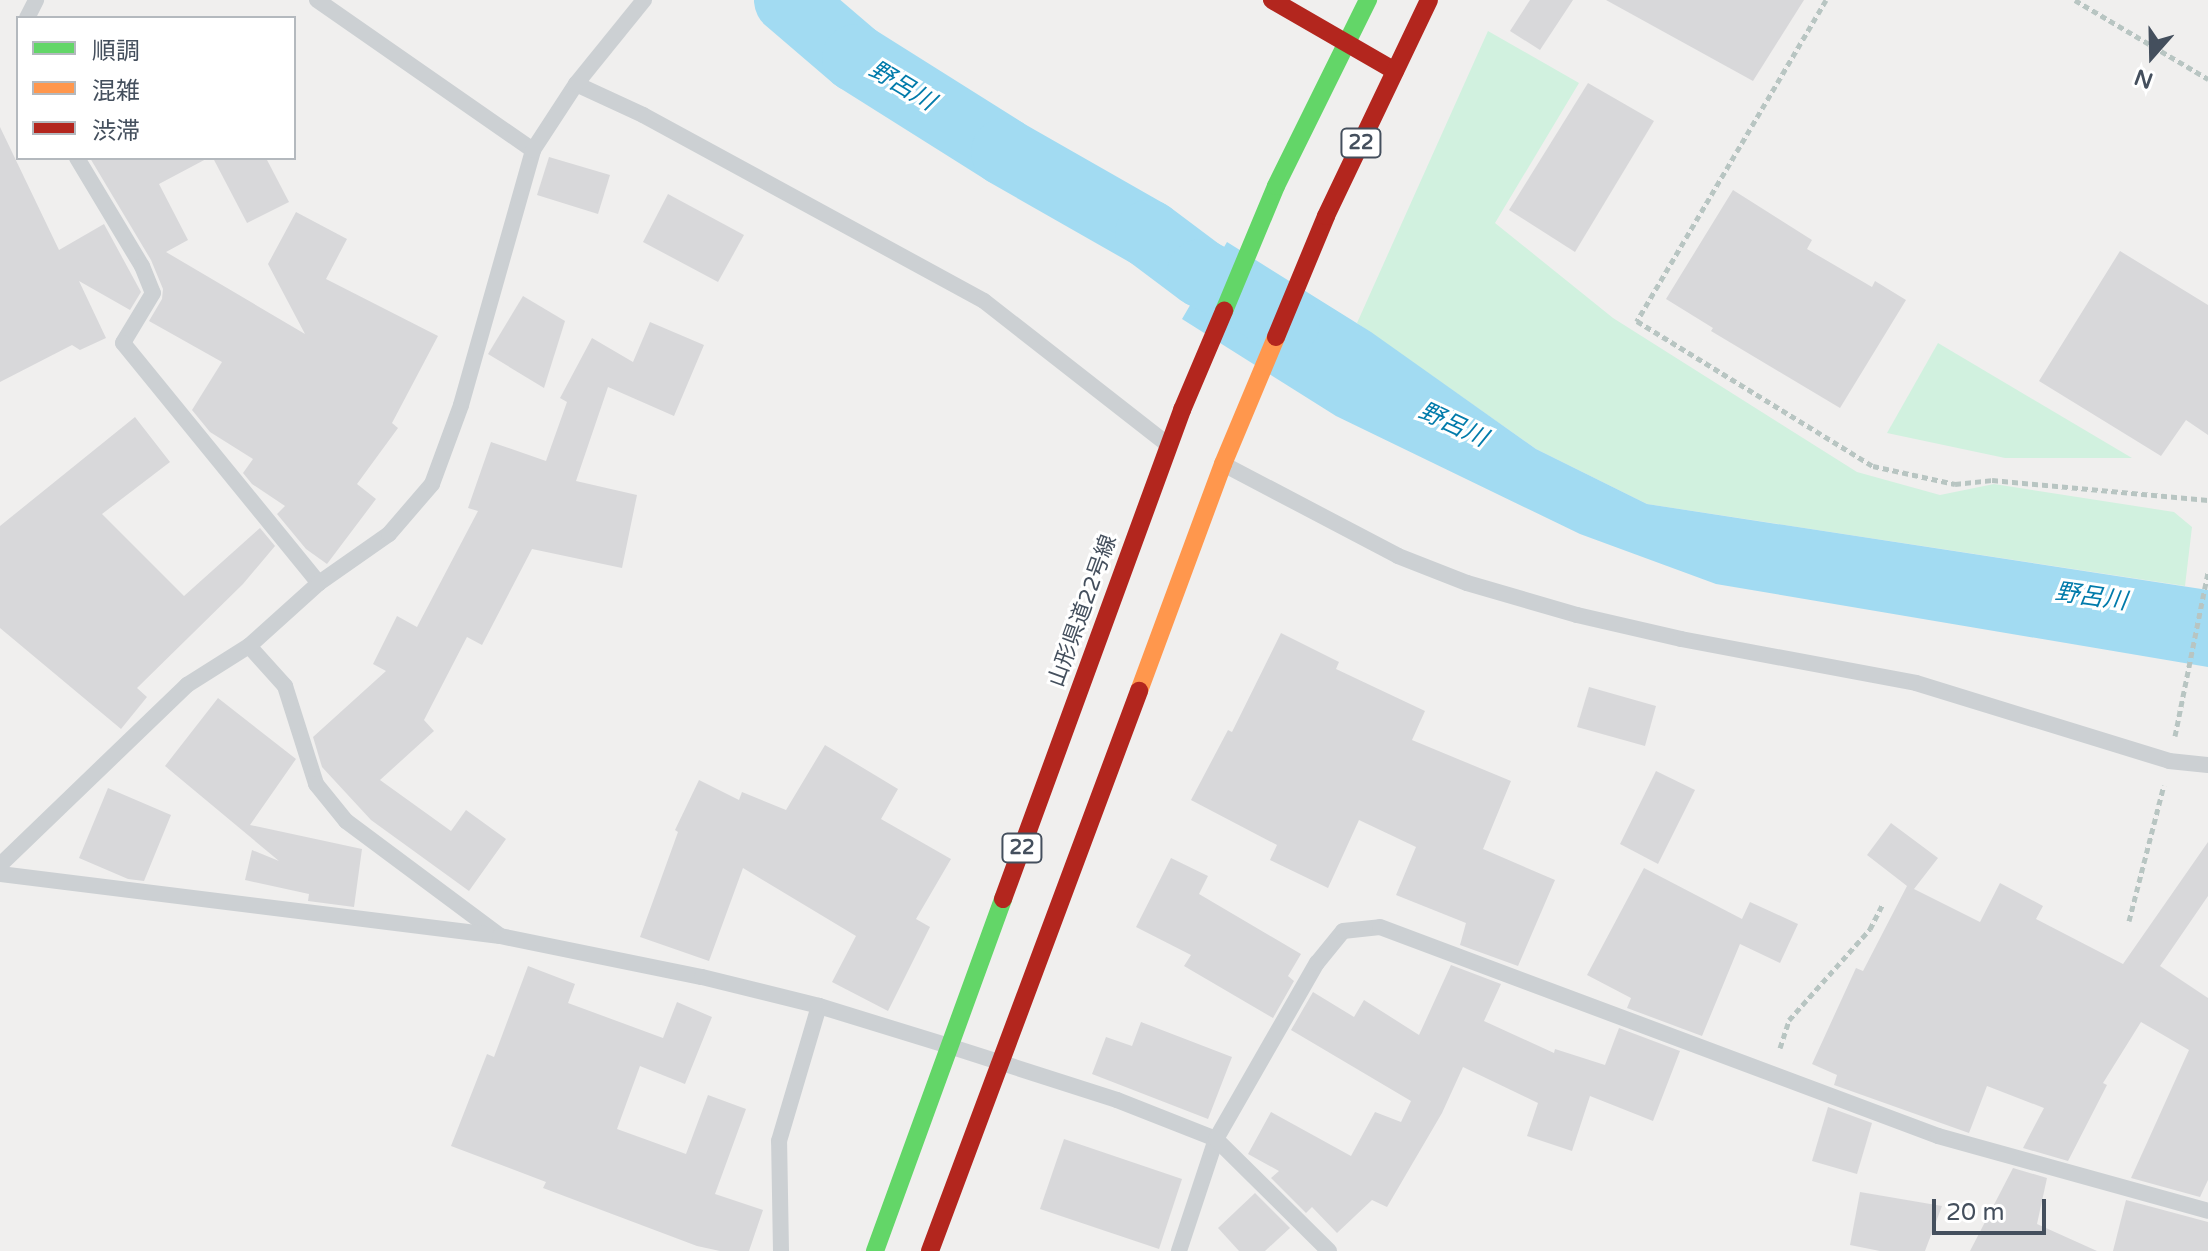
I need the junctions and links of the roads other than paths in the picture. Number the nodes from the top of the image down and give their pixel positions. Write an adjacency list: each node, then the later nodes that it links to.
1 (317, 0): 9 (lane)
2 (644, 0): 8 (lane)
3 (1272, 0): 6 (main road)
4 (1368, 0): 6 (main road, 山形県道22号線 / 22)
5 (1429, 0): 7 (main road, 22)
6 (1347, 44): 7 (main road); 11 (main road, 山形県道22号線 / 22)
7 (1395, 71): 12 (main road, 22)
8 (576, 84): 9 (lane); 11 (lane)
9 (533, 150): 13 (lane)
10 (78, 160): 13 (lane)
11 (1169, 446): 20 (main road, 山形県道22号線 / 22)
12 (1223, 464): 15 (lane); 21 (main road, 22)
13 (319, 583): 14 (lane)
14 (249, 646): 16 (lane); 18 (lane)
15 (2208, 765)
16 (0, 865)
17 (0, 874): 18 (lane)
18 (500, 936): 19 (lane)
19 (819, 1006): 20 (lane); 24 (lane)
20 (952, 1047): 21 (lane); 25 (main road, 山形県道22号線 / 22)
21 (1000, 1064): 22 (lane); 26 (main road, 22)
22 (1216, 1139): 23 (lane); 27 (lane); 28 (lane)
23 (2208, 1211)
24 (781, 1251)
25 (875, 1251)
26 (930, 1251)
27 (1179, 1251)
28 (1329, 1251)

